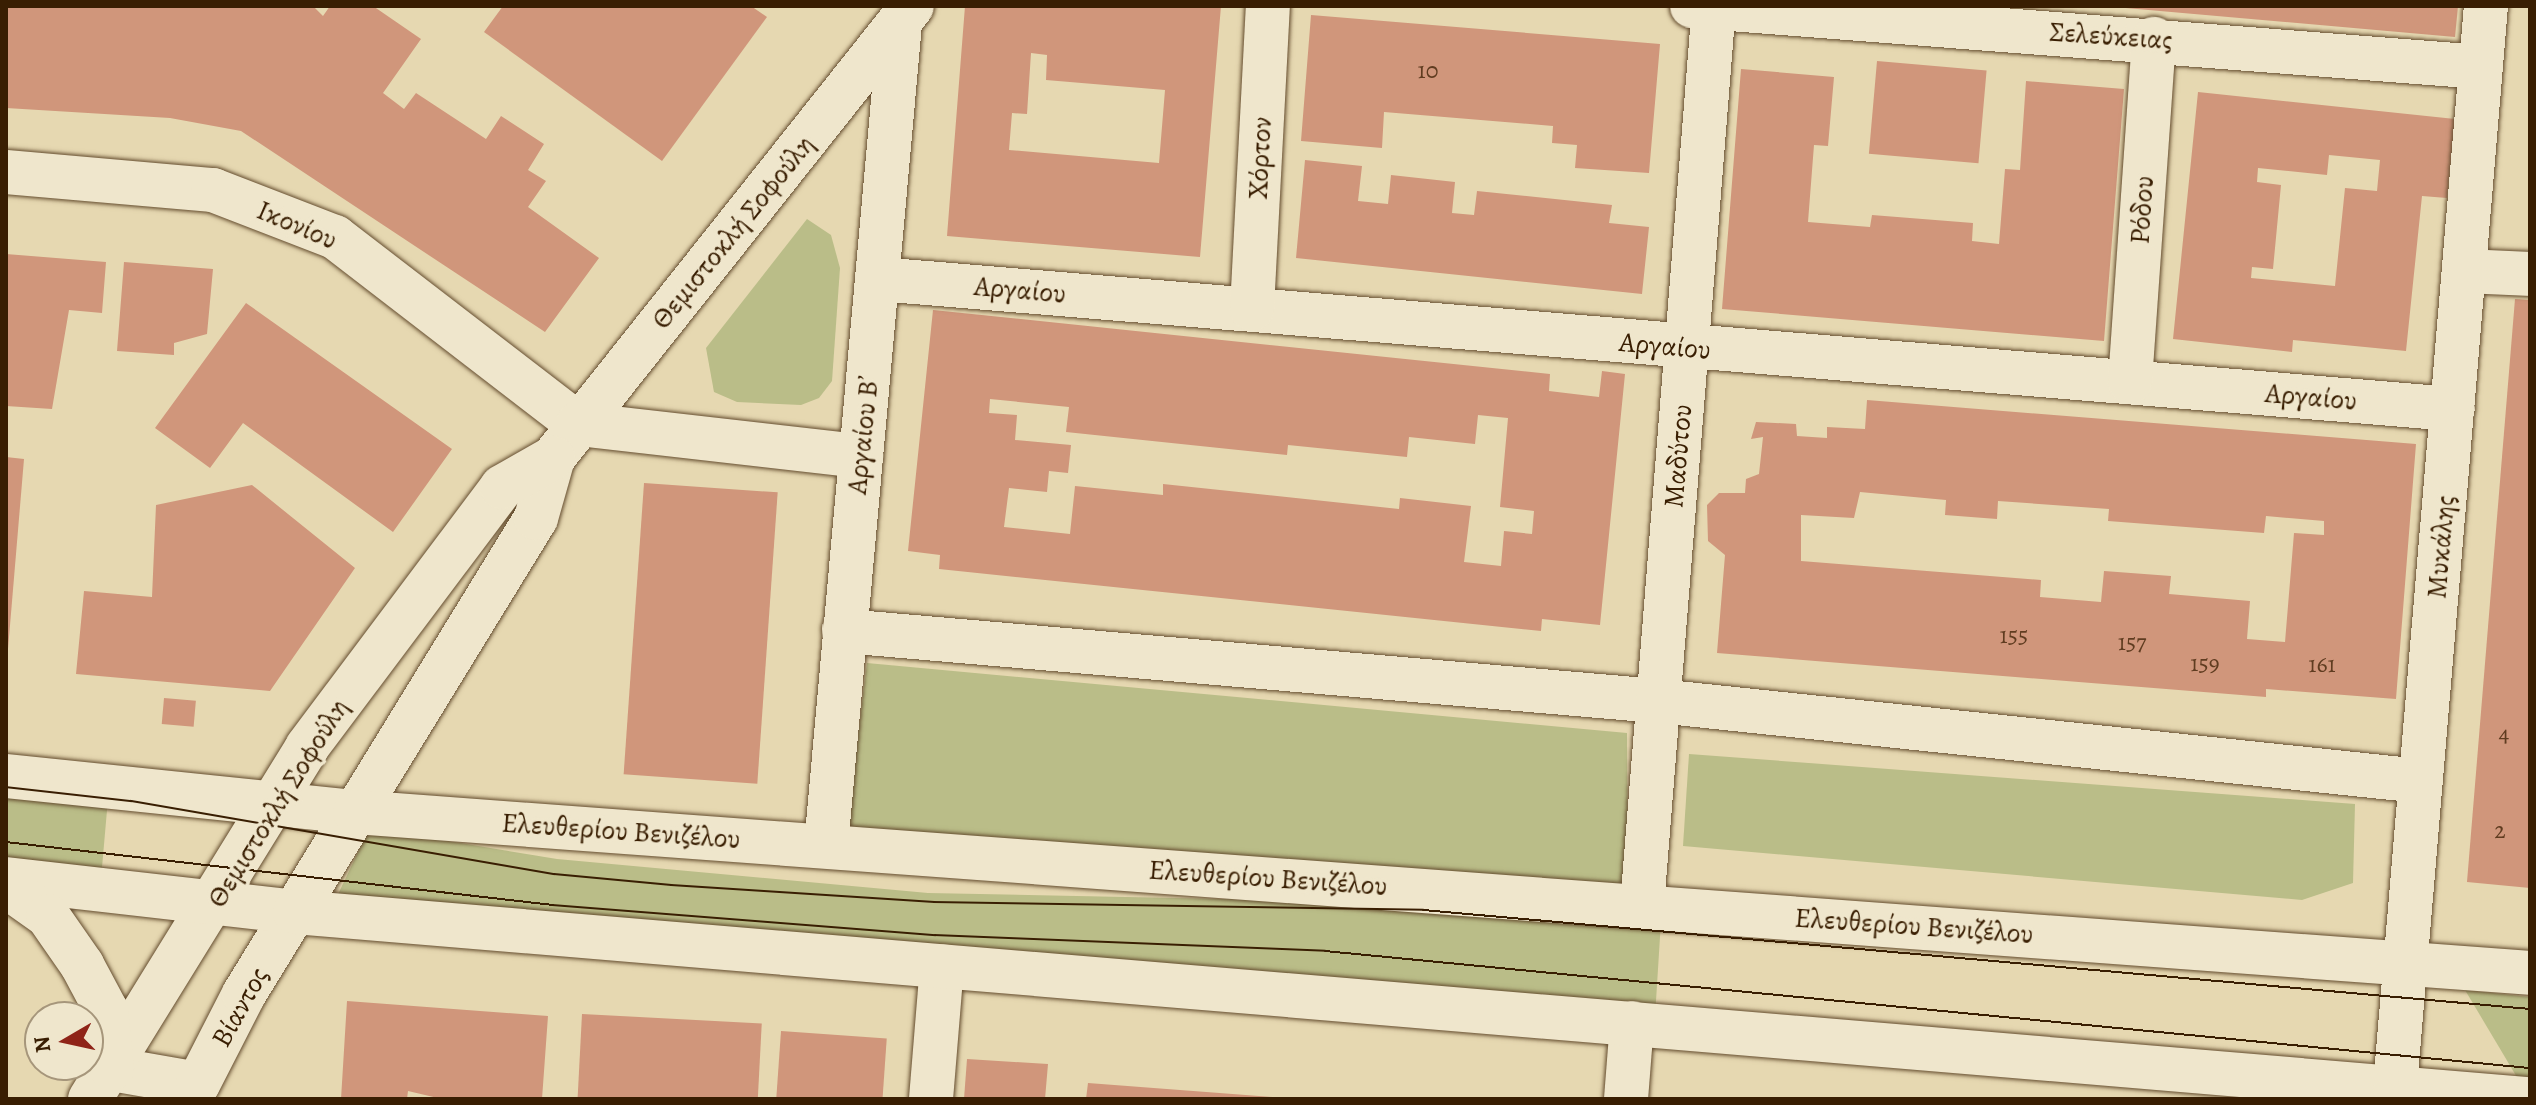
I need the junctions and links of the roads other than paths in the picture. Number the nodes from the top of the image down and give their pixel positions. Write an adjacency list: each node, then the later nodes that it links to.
1 (1268, 6): 11 (street, Χόρτον)
2 (2486, 6): 6 (street, Μυκάλης)
3 (1706, 7): 5 (street, Σελεύκειας); 12 (street, Μαδύτου)
4 (906, 15): 10 (street, Αργαίου Β᾽); 15 (street, Θεμιστοκλή Σοφούλη)
5 (2154, 39): 6 (street, Σελεύκειας); 13 (street, Ρόδου)
6 (2481, 67): 8 (street, Μυκάλης)
7 (6, 172): 15 (street, Ικονίου)
8 (2464, 271): 9 (street); 14 (street, Μυκάλης)
9 (2530, 274)
10 (878, 279): 11 (street, Αργαίου); 16 (street, Αργαίου Β᾽)
11 (1252, 309): 12 (street, Αργαίου)
12 (1687, 348): 13 (street, Αργαίου); 18 (street, Μαδύτου)
13 (2130, 382): 14 (street, Αργαίου)
14 (2453, 409): 20 (street, Μυκάλης)
15 (565, 441): 16 (street); 21 (street, Θεμιστοκλή Σοφούλη); 22 (street, Θεμιστοκλή Σοφούλη)
16 (861, 456): 17 (street, Αργαίου Β᾽)
17 (844, 631): 18 (street); 23 (street, Αργαίου Β᾽)
18 (1658, 701): 20 (street); 27 (street, Μαδύτου)
19 (6, 776): 21 (street, Ελευθερίου Βενιζέλου)
20 (2421, 781): 29 (street, Μυκάλης)
21 (274, 800): 22 (street, Ελευθερίου Βενιζέλου); 26 (street, Θεμιστοκλή Σοφούλη)
22 (355, 812): 23 (street, Ελευθερίου Βενιζέλου); 28 (street, Θεμιστοκλή Σοφούλη)
23 (826, 846): 27 (street, Ελευθερίου Βενιζέλου)
24 (6, 879): 26 (street)
25 (6, 886): 33 (street)
26 (216, 904): 28 (street); 33 (street, Θεμιστοκλή Σοφούλη)
27 (1642, 906): 29 (street, Ελευθερίου Βενιζέλου)
28 (295, 912): 30 (street); 34 (street, Βίαντος)
29 (2405, 961): 31 (street, Ελευθερίου Βενιζέλου); 35 (street, Μυκάλης)
30 (942, 966): 32 (street); 36 (street)
31 (2530, 973)
32 (1632, 1023): 35 (street); 37 (street)
33 (101, 1084): 34 (street)
34 (206, 1091)
35 (2394, 1093): 38 (street)
36 (931, 1099)
37 (1626, 1099)
38 (2528, 1099)

